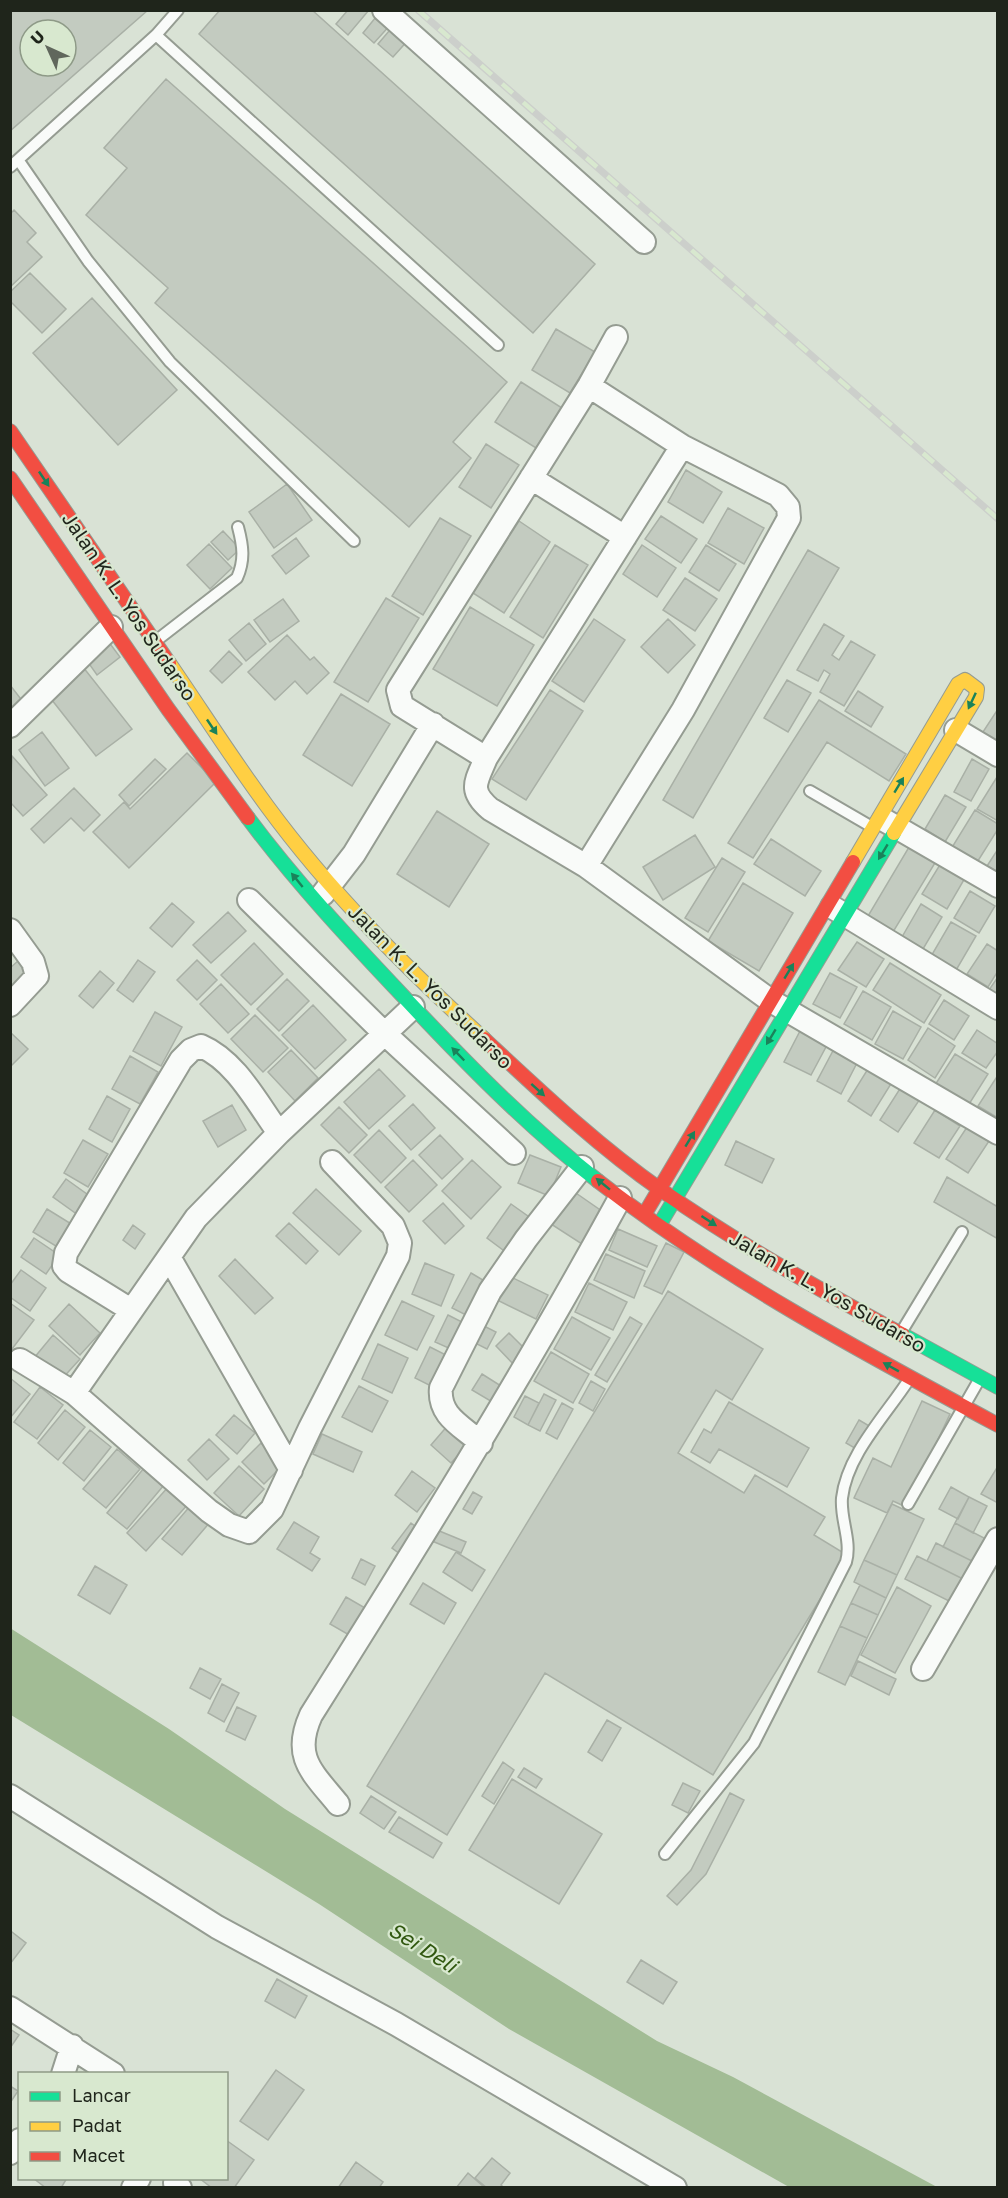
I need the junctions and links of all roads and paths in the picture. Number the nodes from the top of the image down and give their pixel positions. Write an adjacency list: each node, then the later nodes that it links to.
1 (178, 10): 3 (lane)
2 (384, 10): 5 (street)
3 (156, 35): 4 (lane); 7 (lane)
4 (15, 164): 15 (lane)
5 (644, 242)
6 (616, 337): 8 (street)
7 (498, 345)
8 (589, 386): 10 (street); 12 (street)
9 (10, 431): 17 (main road, Jalan K. L. Yos Sudarso, one-way to 17)
10 (682, 446): 14 (street); 25 (street)
11 (10, 478): 16 (main road, Jalan K. L. Yos Sudarso)
12 (531, 478): 14 (street); 18 (street)
13 (238, 527): 17 (lane)
14 (625, 537): 22 (street)
15 (354, 541)
16 (111, 627): 19 (street); 29 (main road, Jalan K. L. Yos Sudarso, one-way to 16)
17 (154, 642): 26 (main road, Jalan K. L. Yos Sudarso, one-way to 26)
18 (433, 724): 22 (street); 26 (street)
19 (10, 726)
20 (956, 730): 21 (street); 24 (main road); 24 (main road, one-way to 20)
21 (998, 755)
22 (486, 758): 25 (street)
23 (810, 791): 24 (lane)
24 (884, 824): 27 (street); 30 (main road, one-way to 30); 30 (main road)
25 (586, 866): 33 (street)
26 (331, 885): 29 (street); 42 (main road, Jalan K. L. Yos Sudarso, one-way to 42)
27 (998, 886)
28 (249, 900): 36 (street)
29 (315, 903): 34 (main road, Jalan K. L. Yos Sudarso)
30 (837, 910): 33 (main road); 33 (main road, one-way to 30); 35 (street)
31 (10, 930): 32 (street)
32 (10, 1005)
33 (779, 1006): 38 (street); 42 (main road, one-way to 33); 44 (main road, one-way to 44)
34 (412, 1007): 36 (street); 41 (main road, Jalan K. L. Yos Sudarso, one-way to 34)
35 (998, 1008)
36 (385, 1034): 37 (street); 39 (street)
37 (279, 1133): 48 (street); 49 (street)
38 (998, 1133)
39 (514, 1153)
40 (332, 1162): 59 (street)
41 (576, 1174): 43 (main road, Jalan K. L. Yos Sudarso, one-way to 41); 58 (street)
42 (660, 1189): 44 (main road, Jalan K. L. Yos Sudarso); 45 (main road)
43 (620, 1198): 45 (main road, Jalan K. L. Yos Sudarso); 58 (street)
44 (674, 1198): 46 (main road); 50 (main road, Jalan K. L. Yos Sudarso, one-way to 50)
45 (644, 1215): 46 (main road, Jalan K. L. Yos Sudarso)
46 (659, 1226): 52 (main road, Jalan K. L. Yos Sudarso, one-way to 46)
47 (962, 1232): 50 (lane)
48 (169, 1257): 49 (street); 59 (street)
49 (131, 1310): 55 (street)
50 (900, 1334): 53 (main road, Jalan K. L. Yos Sudarso)
51 (20, 1360): 55 (street)
52 (910, 1378): 56 (main road, Jalan K. L. Yos Sudarso); 65 (lane)
53 (980, 1378): 54 (main road, Jalan K. L. Yos Sudarso); 56 (lane)
54 (998, 1387)
55 (74, 1392): 59 (street)
56 (964, 1408): 57 (main road, Jalan K. L. Yos Sudarso); 60 (lane)
57 (998, 1425)
58 (481, 1443): 64 (street)
59 (291, 1470)
60 (908, 1504)
61 (998, 1539): 62 (street)
62 (923, 1669)
63 (10, 1796): 70 (street)
64 (338, 1804)
65 (665, 1854)
66 (10, 2008): 67 (street)
67 (72, 2046): 68 (street); 69 (street)
68 (63, 2072)
69 (111, 2072)
70 (675, 2187)

